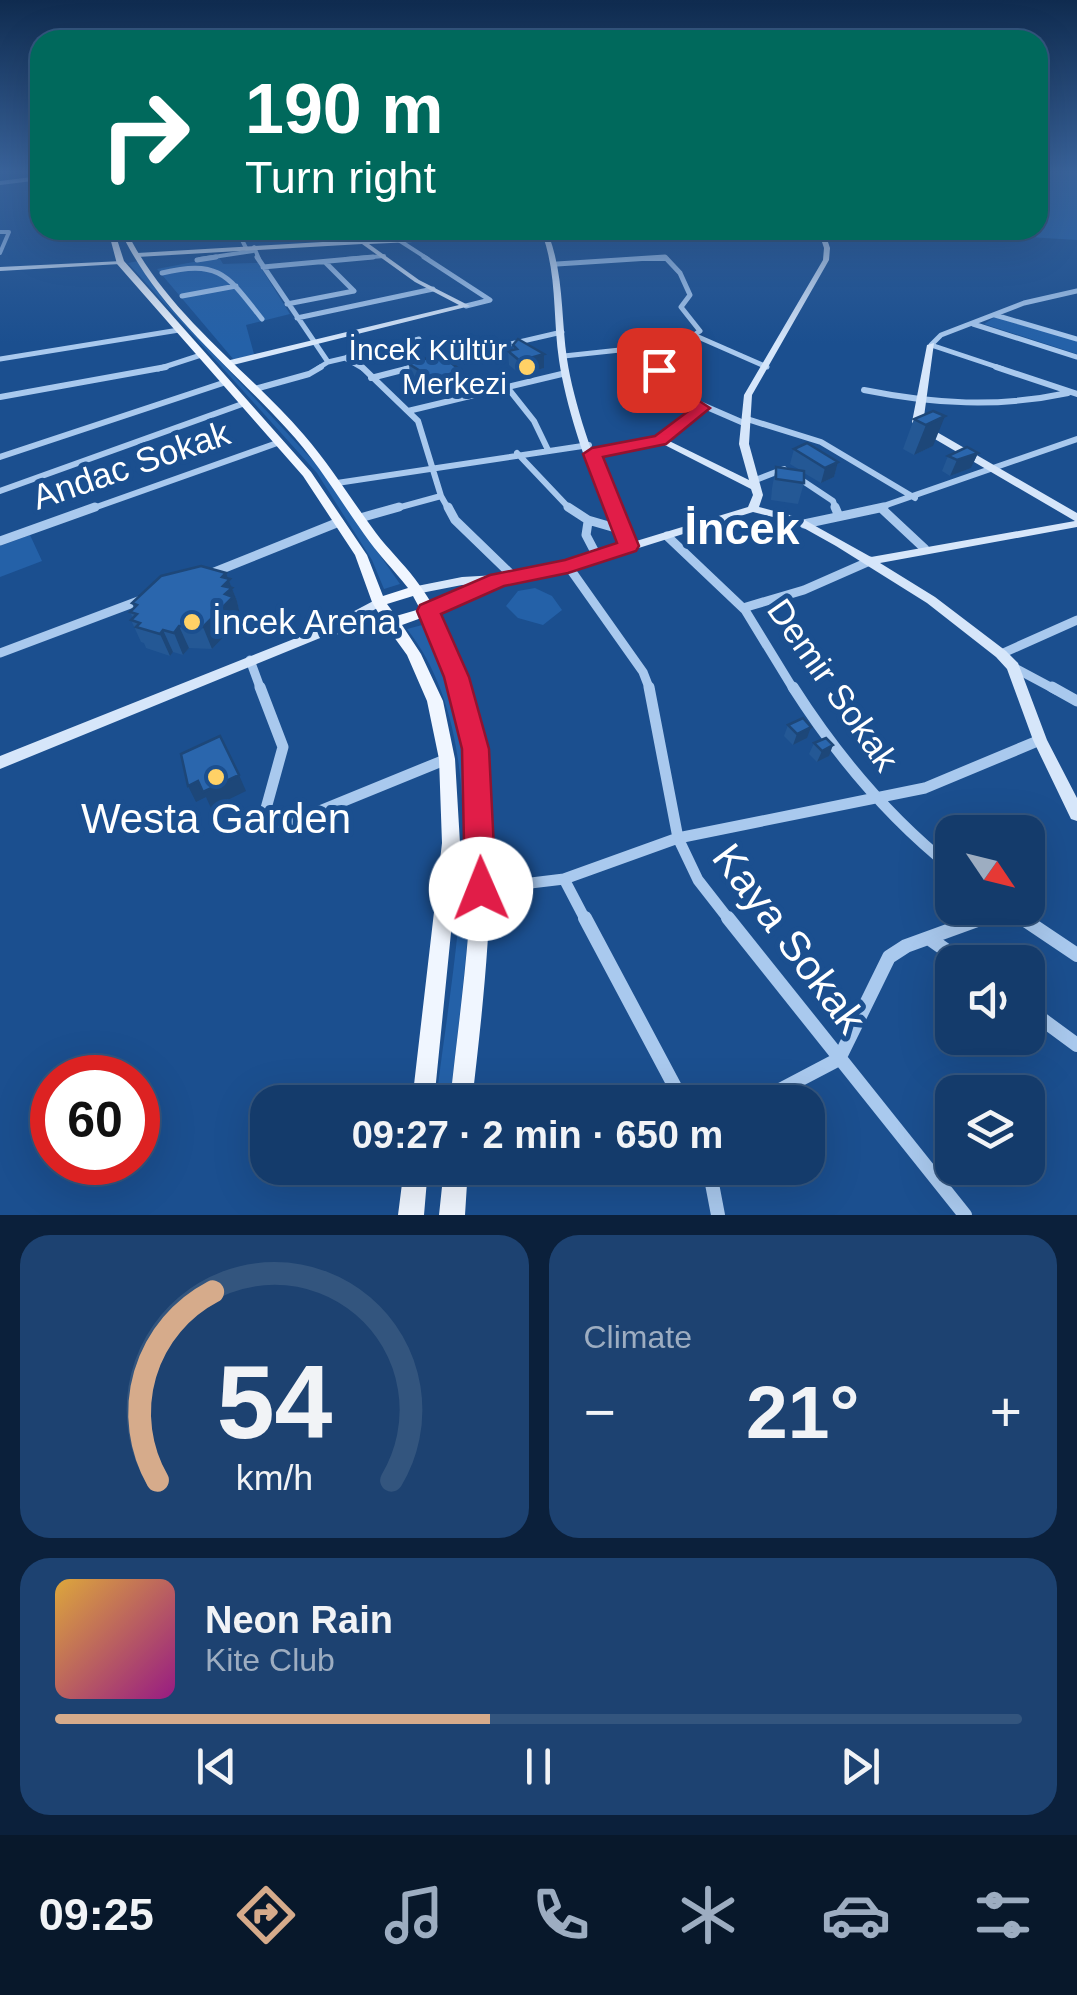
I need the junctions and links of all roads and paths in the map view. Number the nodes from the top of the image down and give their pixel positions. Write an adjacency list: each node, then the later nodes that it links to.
1 (0, 232): 11 (street)
2 (114, 240): 15 (main road)
3 (129, 240): 12 (main road)
4 (244, 240): 10 (street)
5 (307, 240): 10 (street)
6 (360, 240): 14 (street)
7 (399, 240): 27 (street)
8 (548, 240): 17 (street)
9 (824, 240): 47 (street)
10 (251, 249): 12 (street); 13 (street); 18 (street)
11 (0, 252)
12 (137, 255): 15 (main road); 21 (main road)
13 (221, 256): 20 (street); 21 (street)
14 (384, 256): 16 (street); 23 (street)
15 (118, 258): 19 (street); 32 (main road)
16 (325, 262): 18 (street); 26 (street)
17 (557, 264): 33 (street); 34 (street)
18 (263, 267): 26 (street)
19 (0, 269)
20 (219, 269): 21 (street); 22 (street)
21 (155, 271): 45 (main road)
22 (236, 286): 25 (street); 30 (street)
23 (433, 289): 27 (street); 29 (street)
24 (1077, 293): 28 (street)
25 (182, 296)
26 (287, 304): 29 (street)
27 (466, 306): 37 (street)
28 (995, 315): 31 (street); 36 (street)
29 (297, 318): 37 (street)
30 (262, 319)
31 (974, 324): 38 (street); 42 (street)
32 (179, 330): 40 (main road); 44 (street)
33 (562, 332): 41 (street); 49 (street)
34 (696, 336): 39 (street); 47 (street)
35 (418, 339): 43 (street)
36 (1077, 340)
37 (313, 342): 45 (street); 46 (street)
38 (931, 345): 54 (street); 56 (street)
39 (648, 347): 41 (street); 58 (street)
40 (201, 355): 50 (main road); 55 (street)
41 (564, 356): 48 (street)
42 (1077, 357)
43 (345, 358): 46 (street); 49 (street)
44 (0, 360)
45 (229, 362): 52 (main road)
46 (328, 362): 52 (street)
47 (767, 367): 60 (street)
48 (566, 373): 51 (street); 64 (street)
49 (372, 378): 59 (street)
50 (226, 382): 57 (main road); 67 (street)
51 (508, 387): 59 (street); 65 (street)
52 (255, 389): 71 (main road)
53 (864, 390): 56 (street)
54 (1074, 393): 56 (street)
55 (0, 397)
56 (920, 402): 70 (street)
57 (246, 403): 63 (main road); 73 (street)
58 (702, 408): 60 (street); 62 (street)
59 (408, 411): 69 (street)
60 (746, 422): 72 (street); 75 (street)
61 (1077, 439): 70 (street)
62 (660, 440): 64 (street); 72 (street)
63 (280, 442): 81 (main road); 86 (street, Andac Sokak)
64 (590, 449): 65 (street); 84 (street)
65 (548, 450): 66 (street)
66 (517, 454): 68 (street); 82 (street)
67 (0, 456)
68 (488, 457): 69 (street)
69 (434, 465): 71 (street); 74 (street)
70 (992, 469): 75 (street); 80 (street)
71 (337, 483): 79 (main road)
72 (754, 484): 77 (street); 78 (street)
73 (0, 491)
74 (441, 496): 79 (street); 93 (street)
75 (915, 498): 76 (street)
76 (881, 508): 78 (street); 88 (street)
77 (753, 510): 83 (street); 85 (street)
78 (838, 514): 83 (street)
79 (360, 518): 95 (main road)
80 (1077, 521): 88 (street)
81 (340, 522): 92 (street); 97 (main road)
82 (588, 522): 84 (street); 89 (street)
83 (804, 524): 90 (street)
84 (619, 529): 87 (street)
85 (666, 536): 87 (street); 98 (street, Demir Sokak)
86 (0, 541)
87 (629, 546): 89 (street)
88 (925, 549): 90 (street)
89 (597, 556): 91 (street)
90 (870, 561): 98 (street); 104 (street)
91 (568, 566): 93 (street); 113 (street, Kaya Sokak)
92 (200, 578)
93 (515, 578): 94 (street)
94 (498, 580): 95 (street); 99 (street)
95 (416, 590): 97 (main road); 99 (main road)
96 (145, 598): 103 (street)
97 (380, 602): 101 (main road); 102 (street)
98 (743, 608): 111 (street, Demir Sokak)
99 (428, 611): 101 (main road); 116 (main road)
100 (1077, 620): 104 (street)
101 (391, 622): 102 (street); 109 (main road)
102 (323, 632): 105 (street)
103 (0, 653)
104 (1001, 654): 106 (street)
105 (250, 660): 109 (street); 110 (street)
106 (1013, 666): 107 (street); 108 (street)
107 (1077, 701)
108 (1040, 740): 111 (street); 112 (street)
109 (448, 759): 125 (main road)
110 (0, 764)
111 (877, 799): 113 (street); 114 (street, Demir Sokak)
112 (1076, 810)
113 (678, 838): 115 (street); 124 (street, Kaya Sokak)
114 (935, 852)
115 (564, 879): 116 (street); 127 (street)
116 (481, 889): 126 (main road)
117 (965, 925): 119 (street)
118 (1033, 925): 121 (street)
119 (930, 939): 120 (street); 124 (street)
120 (939, 945)
121 (1077, 955)
122 (1045, 1022): 123 (street)
123 (1077, 1045)
124 (839, 1059): 128 (street); 135 (street, Kaya Sokak)
125 (425, 1085)
126 (462, 1085)
127 (674, 1085)
128 (789, 1085)
129 (414, 1185): 132 (main road)
130 (455, 1185): 133 (main road)
131 (712, 1185): 134 (street)
132 (411, 1215)
133 (452, 1215)
134 (718, 1215)
135 (965, 1215)

